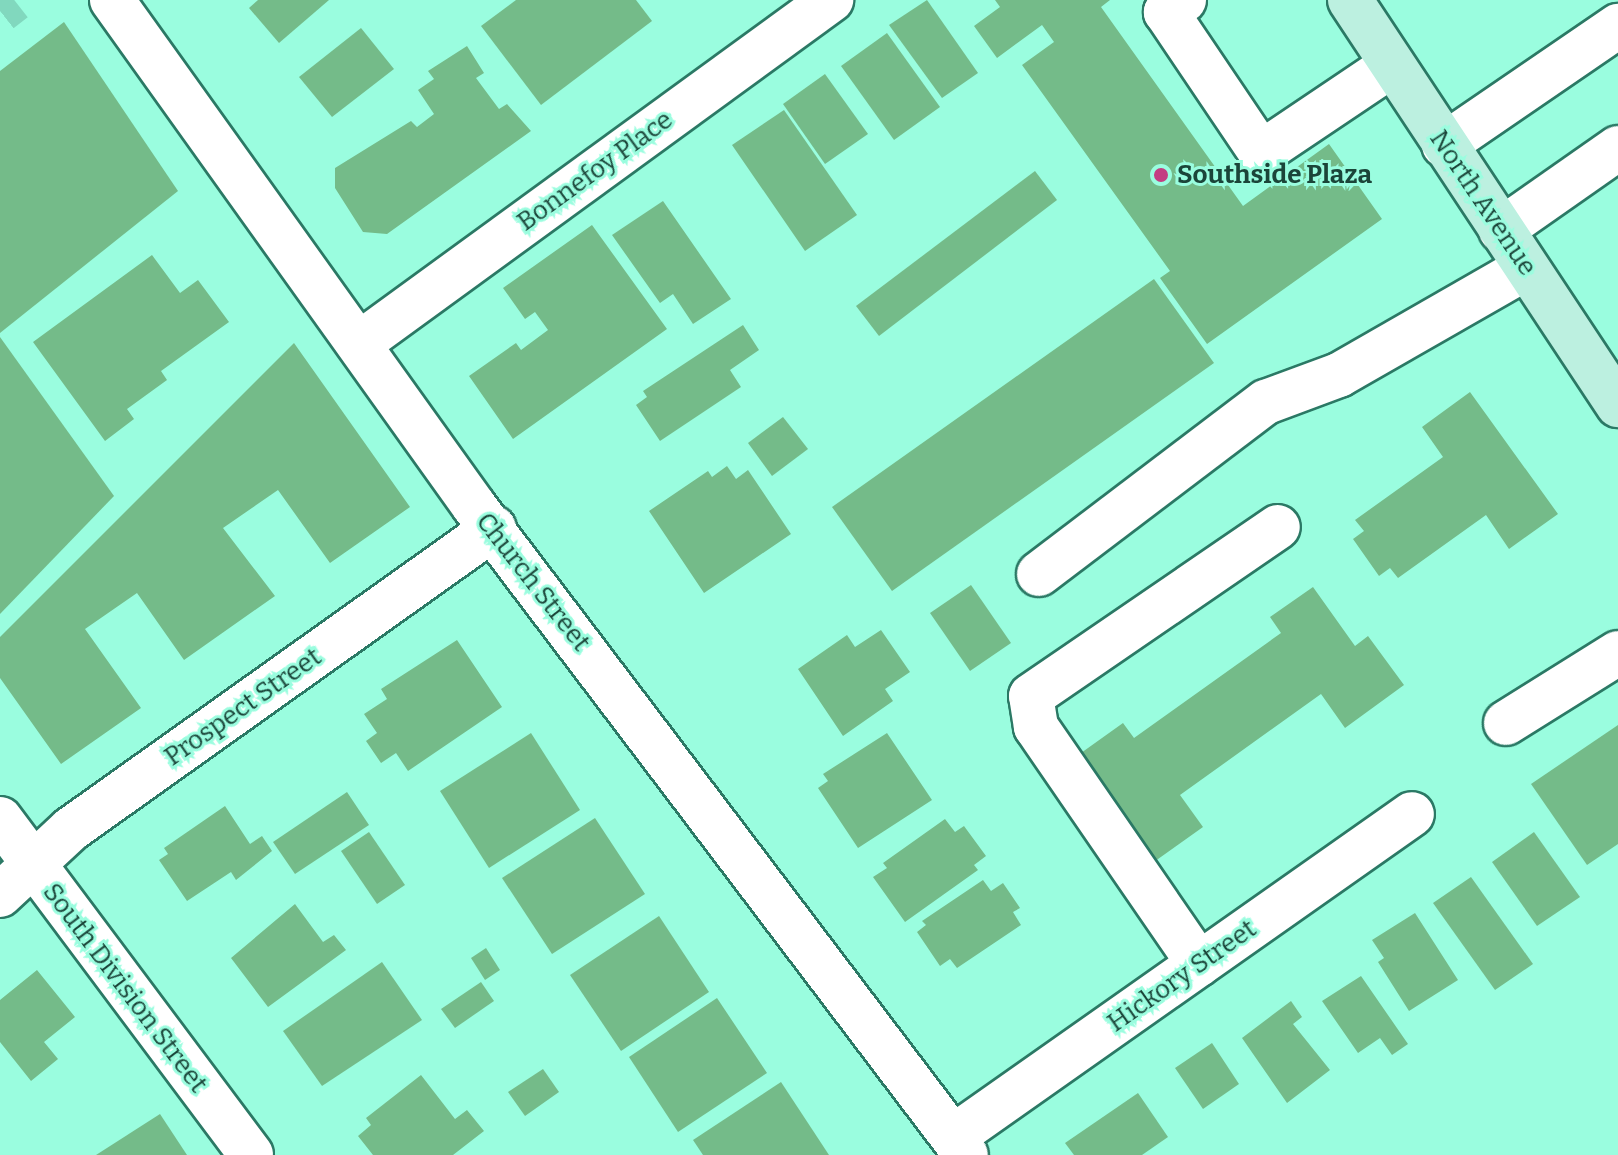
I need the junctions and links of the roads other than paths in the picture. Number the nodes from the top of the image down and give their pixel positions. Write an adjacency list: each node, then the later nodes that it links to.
1 (112, 0): 11 (street, Church Street)
2 (831, 0): 11 (street, Bonnefoy Place)
3 (1184, 0): 6 (street)
4 (1350, 0): 6 (main road, North Avenue)
5 (1618, 26): 7 (street)
6 (1392, 65): 7 (main road, North Avenue)
7 (1444, 145): 9 (main road, North Avenue)
8 (1618, 148): 9 (street)
9 (1501, 230): 10 (main road, North Avenue)
10 (1526, 268): 12 (main road, North Avenue); 15 (street)
11 (360, 343): 14 (street, Church Street)
12 (1618, 405)
13 (1278, 527): 22 (street)
14 (494, 528): 20 (street, Prospect Street); 23 (street, Church Street)
15 (1039, 574)
16 (1618, 653): 17 (street)
17 (1506, 723)
18 (1412, 814): 22 (street, Hickory Street)
19 (0, 819): 20 (street, South Division Street)
20 (32, 866): 21 (street, Prospect Street); 24 (street, South Division Street)
21 (0, 895)
22 (1199, 964): 23 (street, Hickory Street)
23 (960, 1146)
24 (251, 1155)

